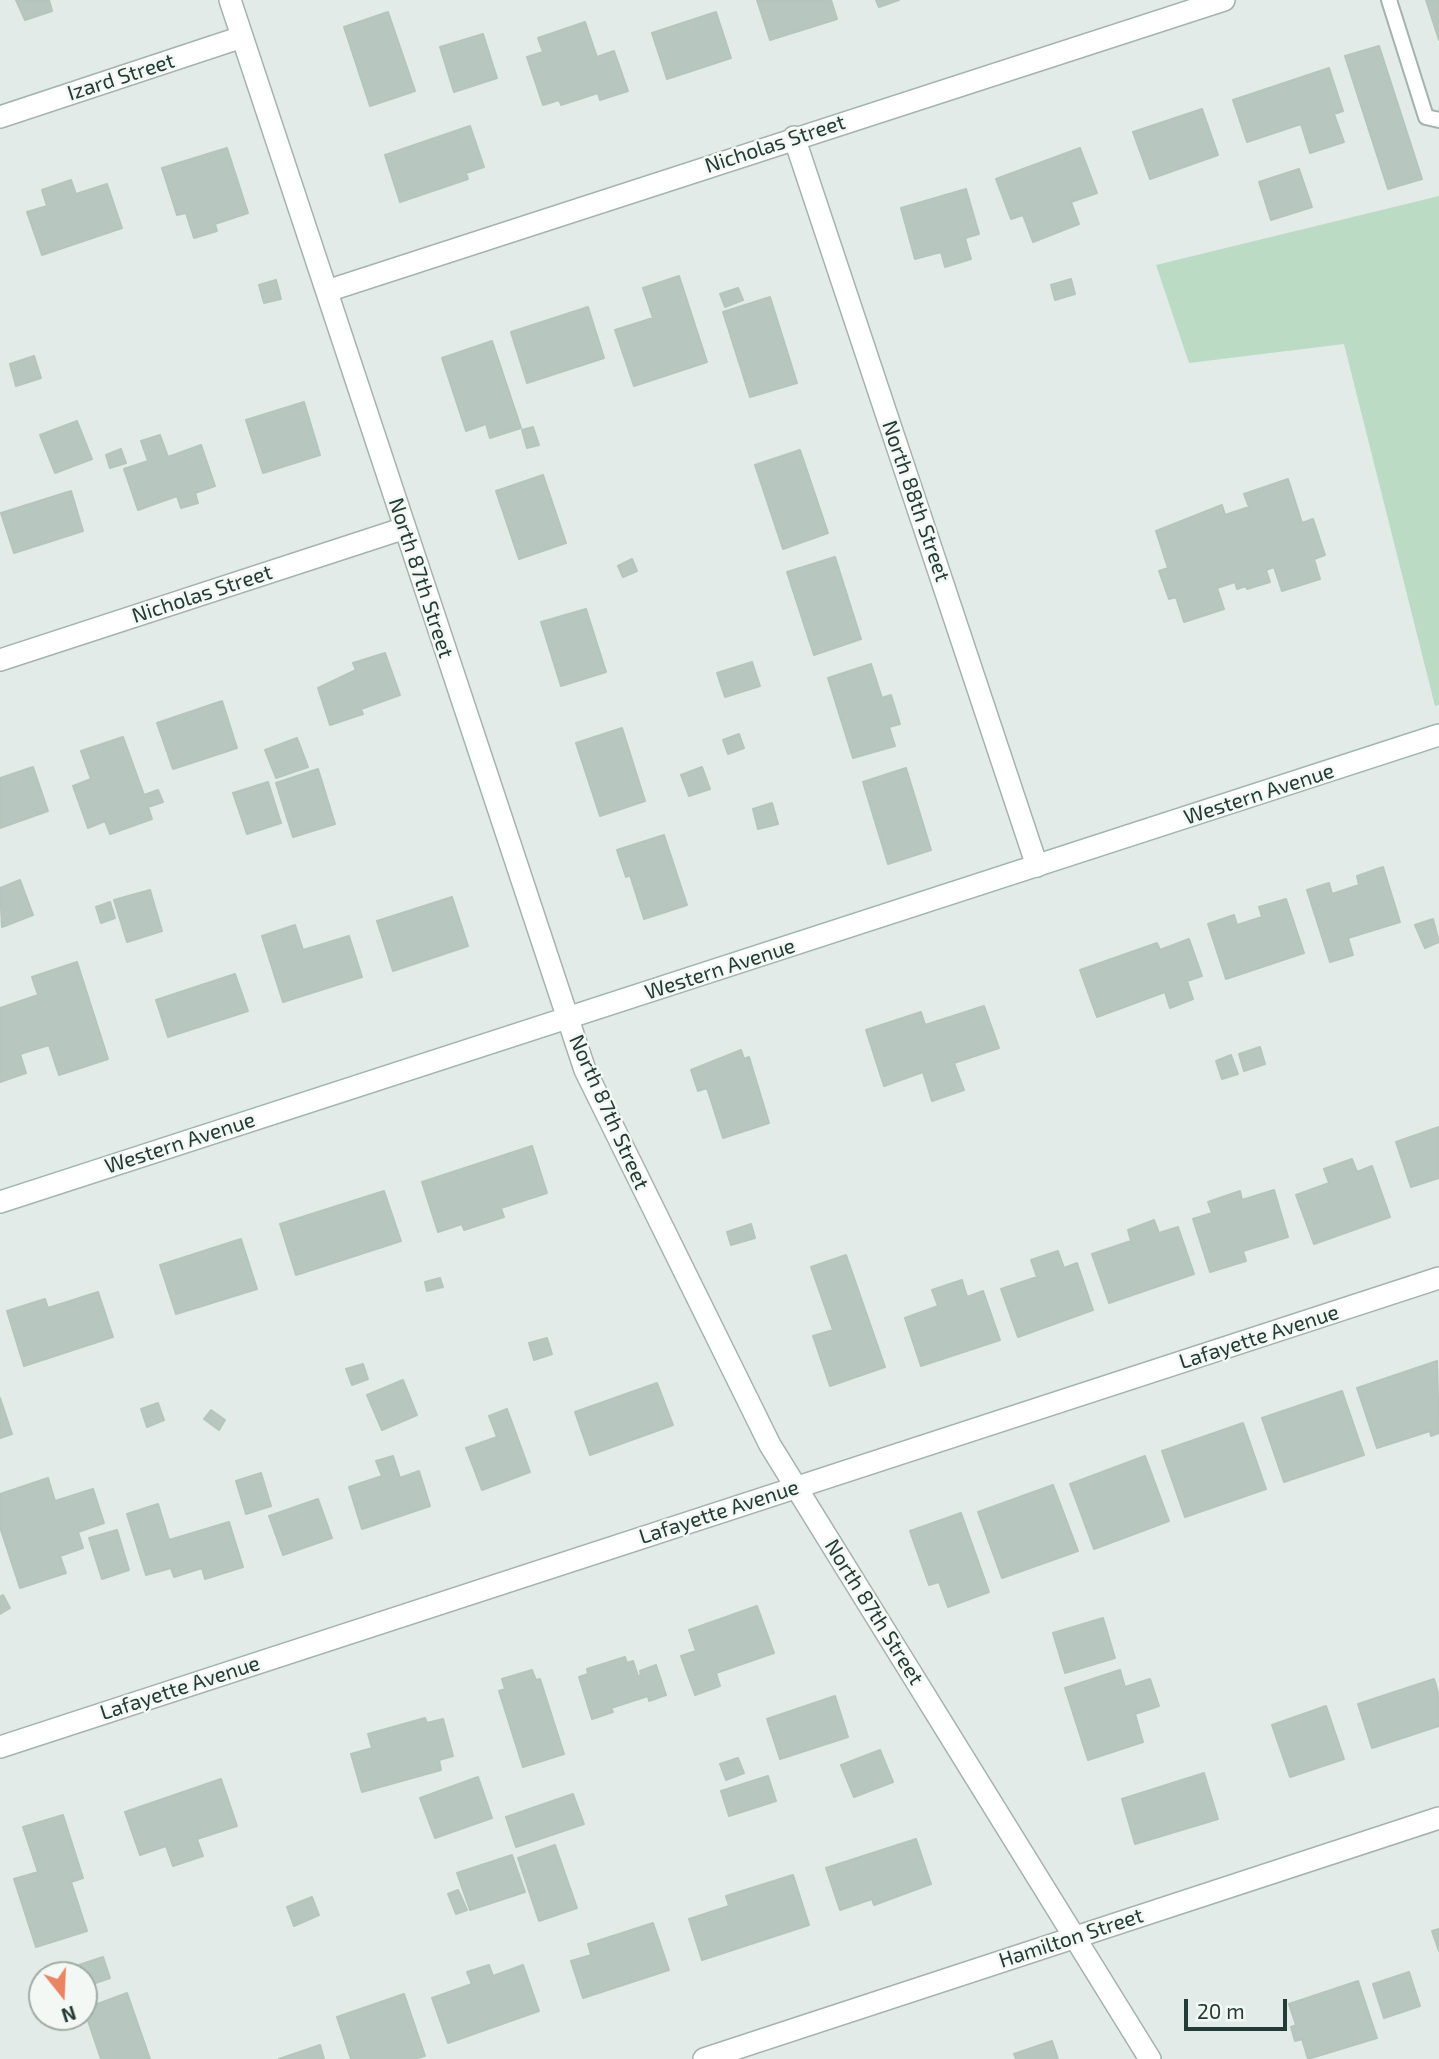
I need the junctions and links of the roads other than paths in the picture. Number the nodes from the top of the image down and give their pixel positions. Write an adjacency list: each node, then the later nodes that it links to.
1 (230, 0): 4 (street, North 87th Street)
2 (1224, 0): 7 (street, Nicholas Street)
3 (1389, 0): 6 (lane)
4 (242, 37): 5 (street, Izard Street); 8 (street, North 87th Street)
5 (0, 117)
6 (1439, 120)
7 (794, 137): 8 (street, Nicholas Street); 12 (street, North 88th Street)
8 (327, 291): 9 (street, North 87th Street)
9 (405, 528): 10 (street, Nicholas Street); 13 (street, North 87th Street)
10 (0, 660)
11 (1439, 735): 12 (street, Western Avenue)
12 (1037, 866): 13 (street, Western Avenue)
13 (568, 1018): 14 (street, Western Avenue); 16 (street, North 87th Street)
14 (0, 1202)
15 (1439, 1278): 16 (street, Lafayette Avenue)
16 (797, 1487): 17 (street, Lafayette Avenue); 19 (street, North 87th Street)
17 (0, 1747)
18 (1439, 1818): 19 (street, Hamilton Street)
19 (1075, 1937): 20 (street, Hamilton Street); 21 (street, North 87th Street)
20 (704, 2059)
21 (1150, 2059)

